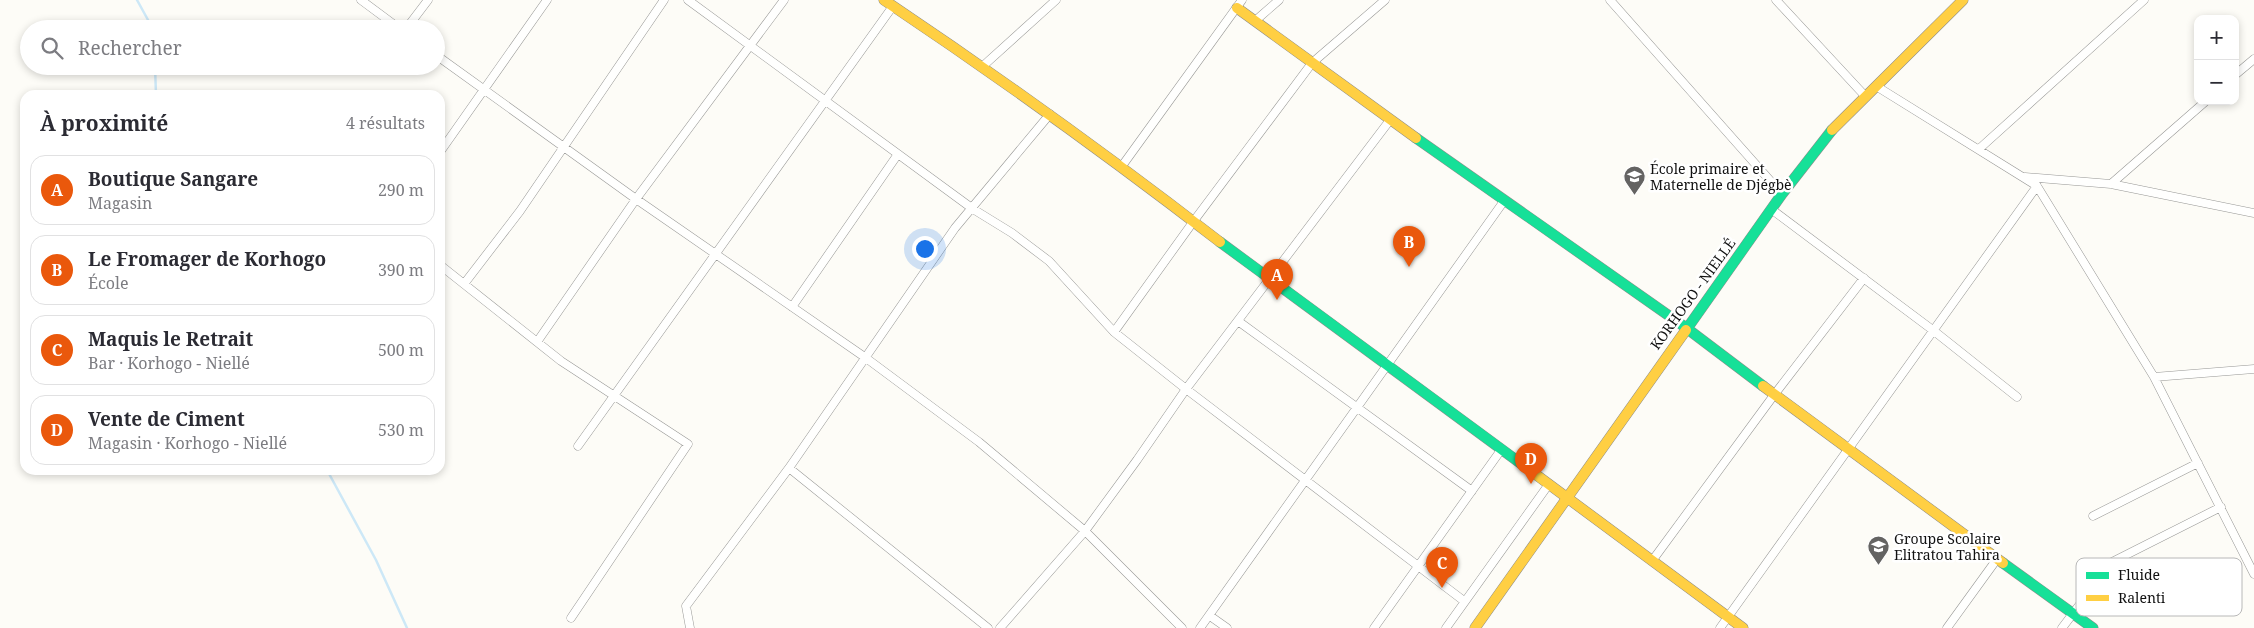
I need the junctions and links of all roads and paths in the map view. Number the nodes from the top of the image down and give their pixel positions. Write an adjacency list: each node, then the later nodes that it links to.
1 (361, 0): 16 (street)
2 (428, 0): 17 (street)
3 (547, 0): 26 (street)
4 (664, 0): 33 (street)
5 (688, 0): 19 (street)
6 (784, 0): 19 (street)
7 (1056, 0): 23 (street)
8 (1279, 0): 18 (street)
9 (1385, 0): 22 (street)
10 (1610, 0): 40 (street)
11 (1776, 0): 27 (street)
12 (1962, 0): 25 (street, KORHOGO - NIELLÉ)
13 (2144, 0): 34 (street)
14 (888, 3): 23 (street); 28 (street)
15 (1239, 4): 18 (street); 36 (street)
16 (388, 20)
17 (413, 20)
18 (1255, 21): 22 (street)
19 (751, 47): 28 (street); 41 (street)
20 (2254, 59): 24 (street)
21 (445, 62): 26 (street)
22 (1312, 63): 31 (street); 46 (street)
23 (983, 66): 30 (street)
24 (2239, 72)
25 (1876, 86): 27 (street, KORHOGO - NIELLÉ); 34 (street)
26 (484, 90): 32 (street); 33 (street)
27 (1866, 97): 40 (street, KORHOGO - NIELLÉ)
28 (824, 100): 35 (street); 47 (street)
29 (2201, 105): 38 (street)
30 (1050, 114): 36 (street); 43 (street)
31 (1390, 120): 42 (street); 50 (street)
32 (445, 145)
33 (563, 147): 41 (street); 51 (street)
34 (1979, 149): 37 (street)
35 (898, 154): 43 (street); 52 (street)
36 (1122, 166): 46 (street)
37 (2024, 177): 38 (street); 39 (street)
38 (2111, 184): 45 (street)
39 (2037, 186): 55 (street); 61 (street)
40 (1782, 194): 44 (street, KORHOGO - NIELLÉ)
41 (636, 199): 47 (street); 57 (street)
42 (1504, 200): 54 (street); 59 (street)
43 (973, 209): 56 (street); 58 (street)
44 (1771, 209): 49 (street); 54 (street, KORHOGO - NIELLÉ)
45 (2254, 213)
46 (1193, 222): 50 (street); 56 (street)
47 (714, 253): 52 (street); 64 (street)
48 (445, 269): 51 (street)
49 (1864, 278): 55 (street); 63 (street)
50 (1269, 280): 53 (street); 59 (street)
51 (464, 284): 57 (street)
52 (792, 307): 58 (street)
53 (1238, 322): 62 (street); 66 (street)
54 (1686, 327): 63 (street); 75 (street, KORHOGO - NIELLÉ)
55 (1934, 331): 65 (street); 69 (street)
56 (1114, 332): 62 (street)
57 (537, 342): 64 (street)
58 (866, 358): 71 (street); 78 (street)
59 (1388, 366): 66 (street); 68 (street)
60 (2254, 369): 61 (street)
61 (2154, 377): 70 (street)
62 (1186, 389): 72 (street); 78 (street)
63 (1774, 394): 69 (street); 81 (street)
64 (613, 396): 67 (street); 89 (street)
65 (2017, 397)
66 (1358, 409): 72 (street); 74 (street)
67 (578, 446)
68 (1501, 450): 73 (street); 74 (street)
69 (1847, 450): 80 (street); 88 (street)
70 (2198, 464): 76 (street); 77 (street)
71 (789, 468): 90 (street); 91 (street)
72 (1307, 479): 82 (street); 87 (street)
73 (1549, 484): 75 (street); 84 (street)
74 (1472, 491): 82 (street)
75 (1567, 498): 81 (street); 98 (street, KORHOGO - NIELLÉ)
76 (2221, 507): 79 (street); 83 (street)
77 (2093, 516)
78 (1085, 531): 92 (street); 93 (street)
79 (2120, 558)
80 (1997, 559): 86 (street); 101 (street)
81 (1652, 561): 88 (street)
82 (1419, 566): 84 (street); 96 (street)
83 (2254, 574)
84 (1464, 601): 97 (street)
85 (2076, 610): 86 (street)
86 (2073, 614): 102 (street); 103 (street)
87 (1210, 616): 94 (street); 95 (street)
88 (1728, 617): 99 (street); 100 (street)
89 (571, 618)
90 (986, 627)
91 (690, 628)
92 (1000, 628)
93 (1182, 628)
94 (1200, 628)
95 (1227, 628)
96 (1374, 628)
97 (1446, 628)
98 (1475, 628)
99 (1720, 628)
100 (1743, 628)
101 (1947, 628)
102 (2062, 628)
103 (2093, 628)

